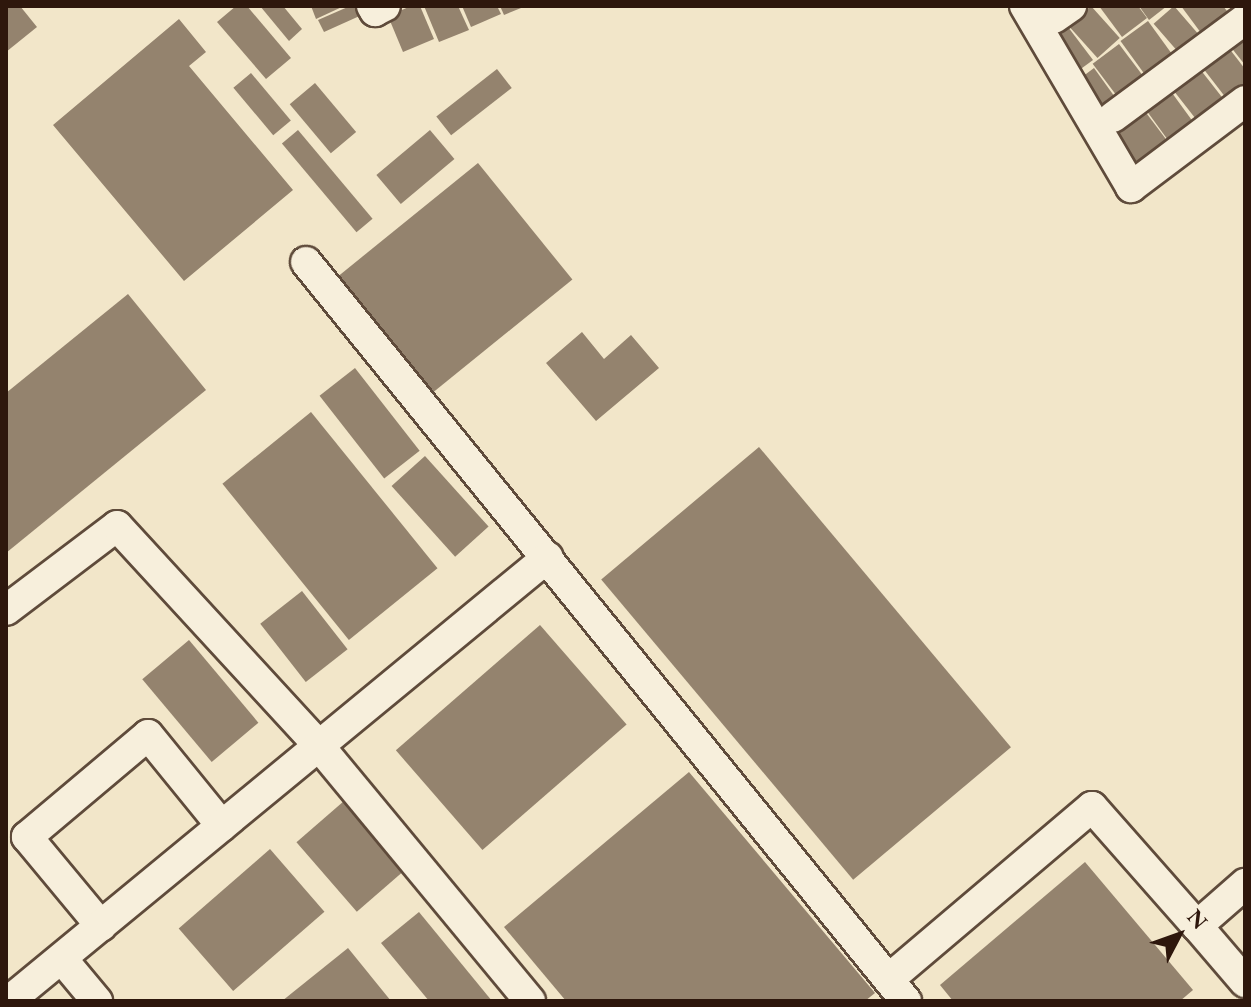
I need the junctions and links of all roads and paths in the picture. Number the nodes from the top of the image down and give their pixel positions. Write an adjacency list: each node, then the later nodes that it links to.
1 (372, 6): 2 (street)
2 (385, 6)
3 (1025, 6): 6 (street)
4 (1235, 6): 5 (street)
5 (1245, 20): 7 (street)
6 (1245, 101)
7 (1113, 117)
8 (306, 262): 9 (street)
9 (548, 557): 11 (street); 18 (street)
10 (6, 610): 11 (street)
11 (319, 746): 12 (street); 21 (street)
12 (222, 826): 14 (street); 14 (street)
13 (1245, 884): 15 (street)
14 (101, 926): 16 (street)
15 (1197, 926): 17 (street); 18 (street)
16 (62, 959): 19 (street); 20 (street)
17 (1245, 982)
18 (897, 990)
19 (9, 1001)
20 (97, 1001)
21 (530, 1001)

